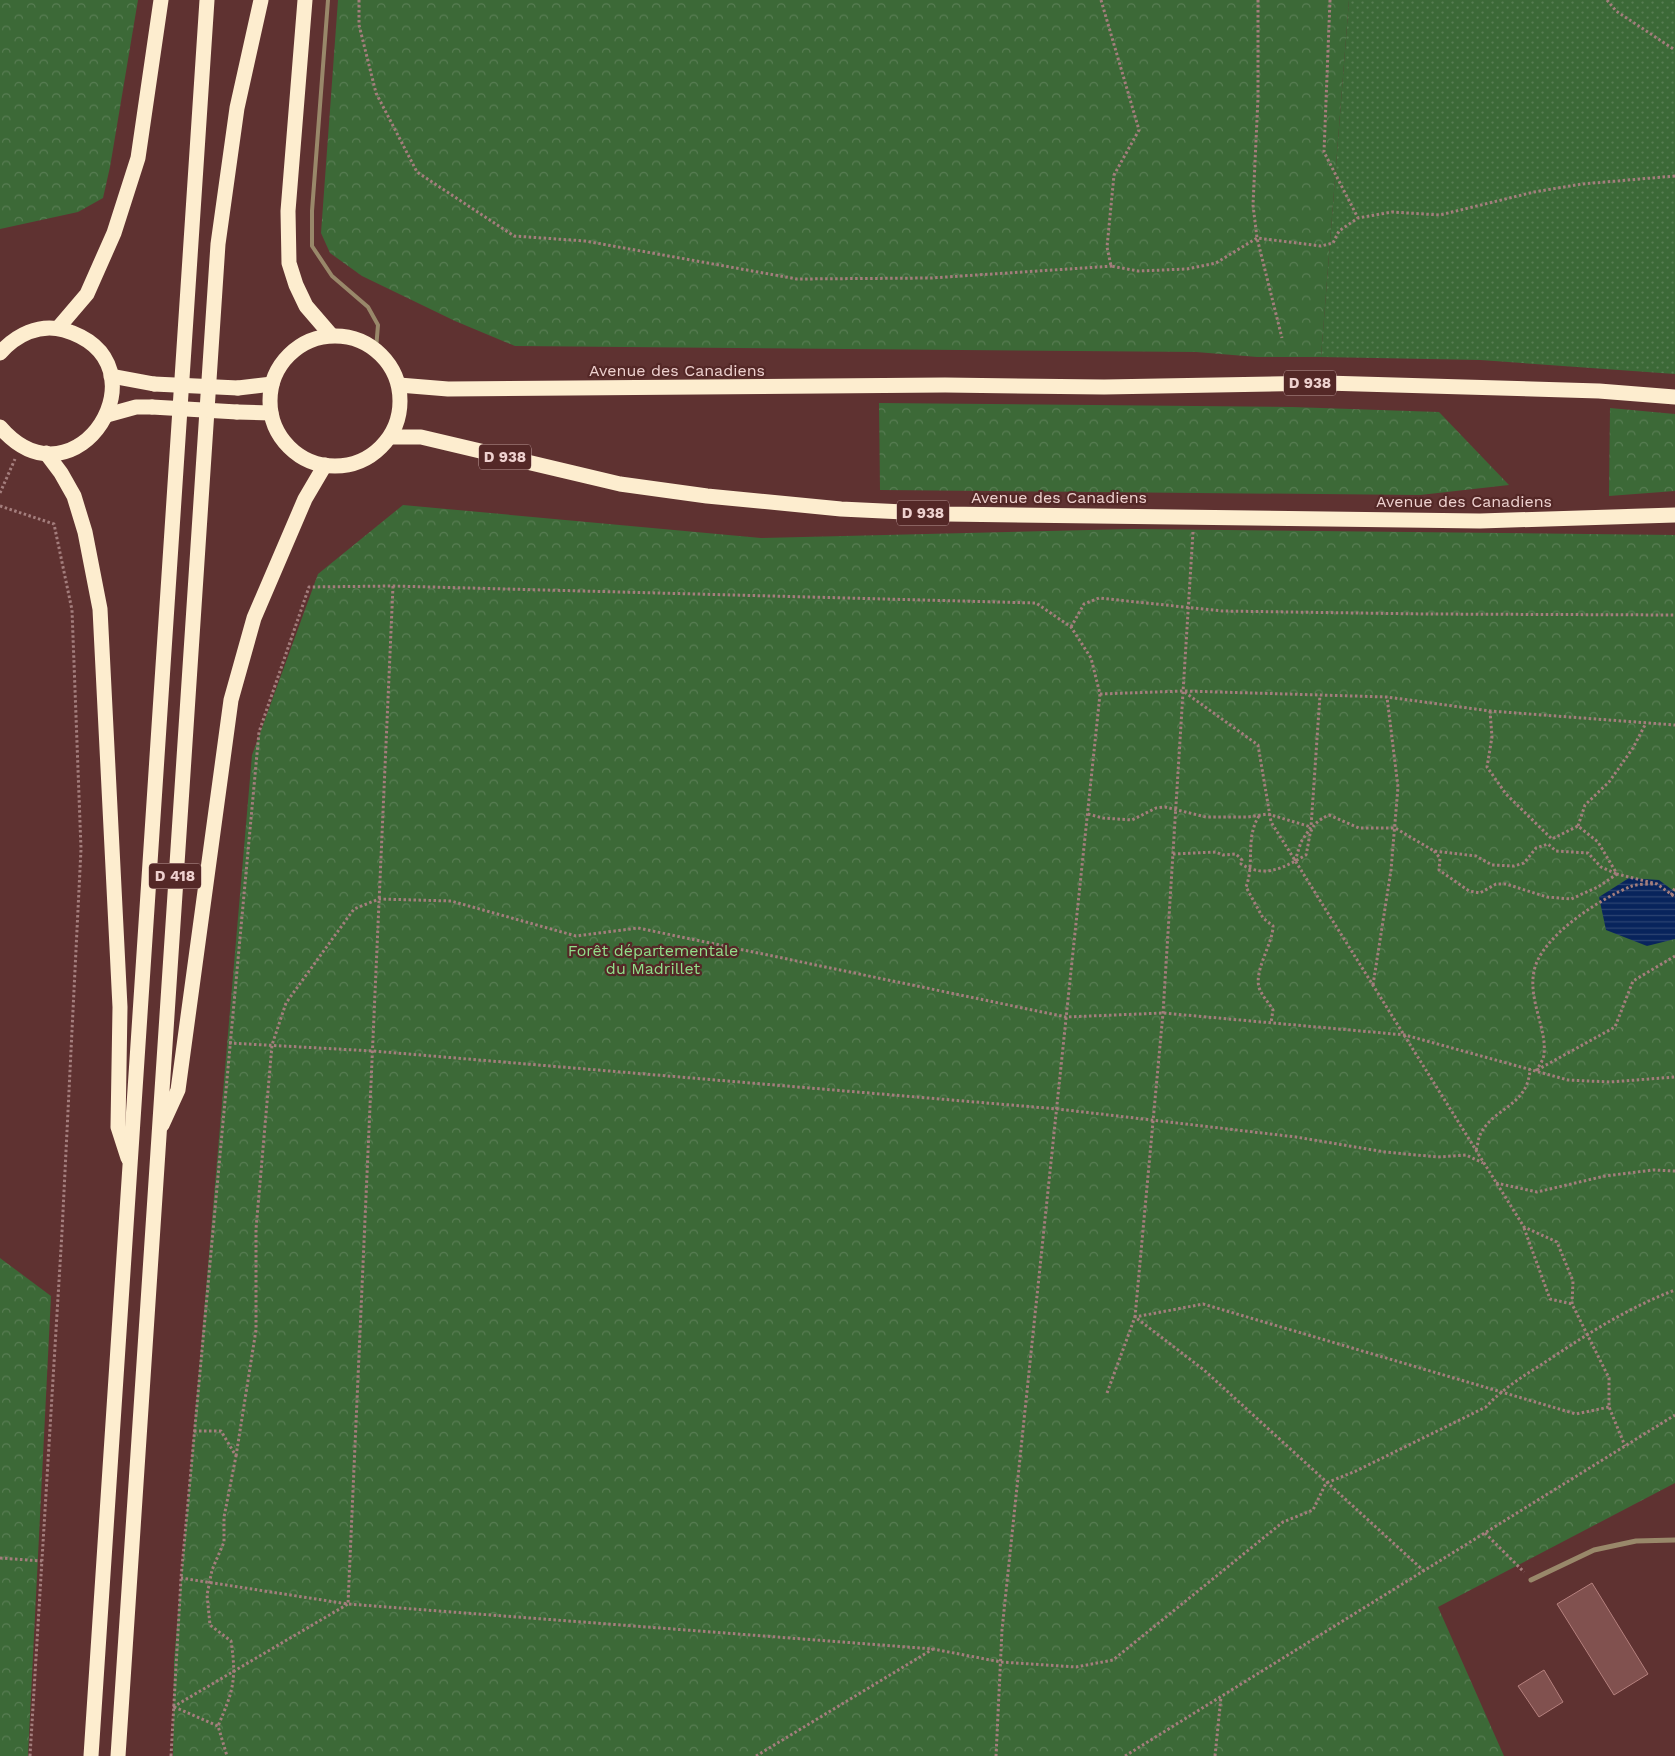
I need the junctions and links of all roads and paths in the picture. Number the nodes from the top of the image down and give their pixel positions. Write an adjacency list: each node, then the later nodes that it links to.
1 (161, 0): 16 (highway)
2 (207, 0): 83 (highway, D 418)
3 (261, 0): 80 (highway, D 418)
4 (305, 0): 17 (highway)
5 (328, 0): 19 (lane)
6 (359, 0): 15 (path)
7 (1102, 0): 15 (path)
8 (1258, 0): 14 (path)
9 (1330, 0): 13 (path)
10 (1607, 0): 11 (path)
11 (1675, 50)
12 (1675, 176): 13 (path)
13 (1358, 218): 14 (path)
14 (1258, 238): 15 (path); 18 (path)
15 (1114, 266)
16 (58, 328): 20 (highway); 21 (highway)
17 (331, 335): 19 (highway); 22 (highway)
18 (1282, 338)
19 (376, 349): 23 (highway)
20 (0, 353)
21 (111, 376): 22 (highway, bridge); 28 (highway)
22 (272, 384): 27 (highway)
23 (399, 385): 25 (highway, Avenue des Canadiens / D 938); 30 (highway)
24 (1675, 392): 25 (highway)
25 (1642, 393): 26 (highway, Avenue des Canadiens / D 938)
26 (1675, 397)
27 (271, 413): 28 (highway, bridge); 33 (highway)
28 (107, 415): 32 (highway)
29 (0, 428): 31 (highway)
30 (390, 437): 33 (highway); 36 (highway, Avenue des Canadiens / D 938)
31 (23, 447): 32 (highway); 34 (path)
32 (46, 453): 83 (highway)
33 (326, 465): 80 (highway)
34 (0, 493)
35 (0, 506): 102 (path)
36 (1675, 515)
37 (1193, 531): 39 (path)
38 (393, 586): 41 (path); 65 (path); 72 (path)
39 (1188, 608): 40 (path); 41 (path); 42 (path)
40 (1675, 615)
41 (1071, 627): 43 (path)
42 (1184, 691): 43 (path); 44 (path); 49 (path); 51 (path)
43 (1100, 694): 50 (path)
44 (1320, 695): 45 (path); 54 (path)
45 (1387, 697): 46 (path); 55 (path)
46 (1490, 711): 47 (path); 53 (path)
47 (1646, 723): 48 (path); 53 (path)
48 (1675, 725)
49 (1176, 809): 50 (path); 52 (path); 57 (path)
50 (1088, 814): 69 (path)
51 (1268, 814): 52 (path); 54 (path); 58 (path)
52 (1260, 816): 59 (path)
53 (1578, 826): 60 (path)
54 (1311, 827): 55 (path); 58 (path); 58 (path)
55 (1395, 828): 56 (path); 67 (path)
56 (1434, 851): 60 (path); 60 (path)
57 (1173, 854): 59 (path); 68 (path)
58 (1295, 861): 59 (path); 67 (path)
59 (1252, 868): 70 (path)
60 (1618, 874): 61 (path)
61 (1657, 884): 63 (path); 76 (path)
62 (1675, 888): 63 (path)
63 (1671, 895): 64 (path)
64 (1675, 897)
65 (379, 899): 69 (path); 73 (path); 74 (path)
66 (1675, 956): 76 (path)
67 (1373, 985): 71 (path)
68 (1163, 1014): 69 (path); 70 (path); 79 (path)
69 (1066, 1017): 78 (path)
70 (1271, 1023): 71 (path)
71 (1405, 1035): 75 (path); 81 (path)
72 (229, 1043): 73 (path); 95 (path)
73 (272, 1045): 74 (path); 97 (path)
74 (373, 1051): 78 (path); 107 (path)
75 (1530, 1069): 76 (path); 81 (path)
76 (1536, 1071): 77 (path)
77 (1675, 1077)
78 (1058, 1109): 79 (path); 109 (path)
79 (1153, 1122): 82 (path); 89 (path)
80 (158, 1135): 116 (highway, D 418)
81 (1476, 1151): 82 (path)
82 (1484, 1163): 85 (path)
83 (131, 1165): 115 (highway, D 418)
84 (1675, 1171): 85 (path)
85 (1496, 1183): 86 (path)
86 (1524, 1227): 88 (path); 88 (path)
87 (1675, 1290): 90 (path)
88 (1572, 1304): 90 (path)
89 (1135, 1317): 91 (path); 92 (path); 98 (path)
90 (1587, 1334): 91 (path); 93 (path)
91 (1500, 1391): 93 (path); 98 (path)
92 (1106, 1393)
93 (1609, 1407): 96 (path)
94 (1675, 1415): 96 (path)
95 (194, 1431): 97 (path); 104 (path)
96 (1625, 1446): 99 (path)
97 (236, 1456): 106 (path)
98 (1326, 1483): 103 (path); 109 (path)
99 (1485, 1533): 103 (path); 105 (path)
100 (1675, 1540): 105 (street)
101 (0, 1558): 102 (path)
102 (42, 1561): 114 (path)
103 (1424, 1570): 111 (path)
104 (180, 1578): 106 (path); 112 (path)
105 (1532, 1580)
106 (209, 1583): 107 (path); 110 (path)
107 (348, 1604): 108 (path); 110 (path)
108 (933, 1649): 109 (path); 119 (path)
109 (1002, 1662): 120 (path)
110 (236, 1670): 112 (path); 113 (path)
111 (1221, 1696): 121 (path); 122 (path)
112 (173, 1707): 113 (path); 117 (path)
113 (218, 1726): 118 (path)
114 (30, 1756)
115 (91, 1756)
116 (118, 1756)
117 (171, 1756)
118 (227, 1756)
119 (756, 1756)
120 (996, 1756)
121 (1124, 1756)
122 (1215, 1756)

